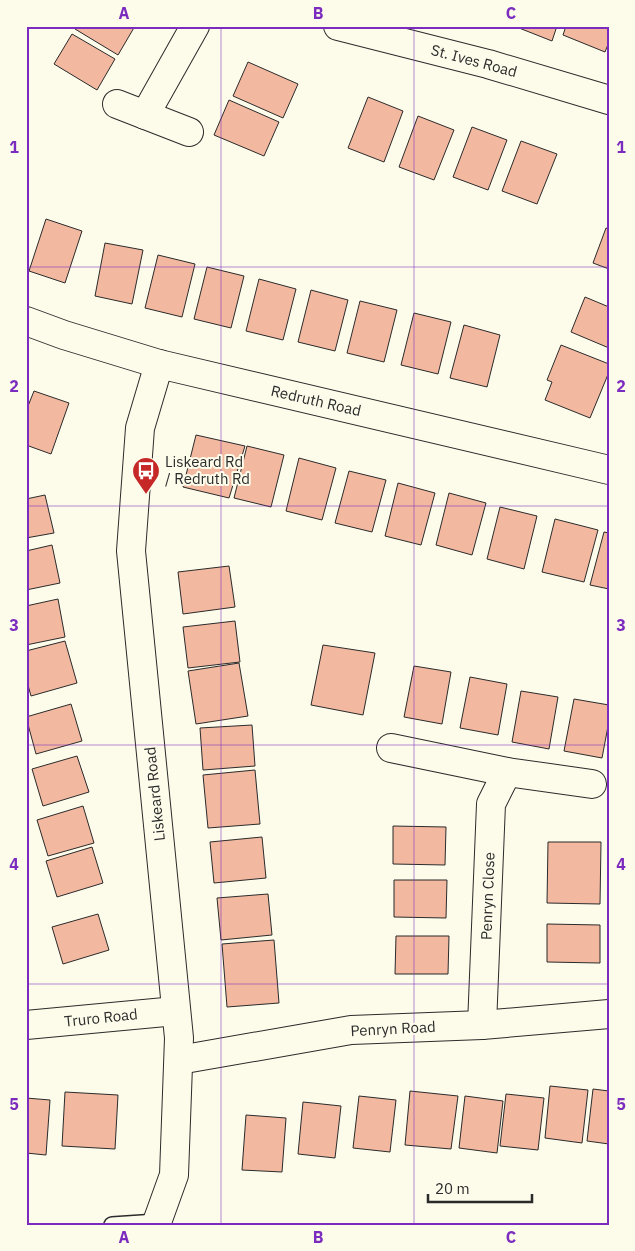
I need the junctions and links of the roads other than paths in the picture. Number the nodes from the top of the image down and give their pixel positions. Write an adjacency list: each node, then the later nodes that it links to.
1 (195, 26): 5 (street)
2 (338, 26): 3 (street, St. Ives Road)
3 (609, 100)
4 (117, 104): 5 (street)
5 (145, 115): 6 (street)
6 (189, 132)
7 (26, 321): 8 (street, Redruth Road)
8 (159, 364): 9 (street, Redruth Road); 13 (street, Liskeard Road)
9 (609, 470)
10 (391, 748): 11 (street)
11 (507, 772): 12 (street); 16 (street, Penryn Close)
12 (592, 784)
13 (176, 1011): 15 (street, Truro Road); 17 (street, Liskeard Road)
14 (609, 1014): 16 (street, Penryn Road)
15 (26, 1025)
16 (482, 1025): 17 (street, Penryn Road)
17 (180, 1060): 18 (street, Liskeard Road)
18 (157, 1223): 19 (lane)
19 (112, 1225)

